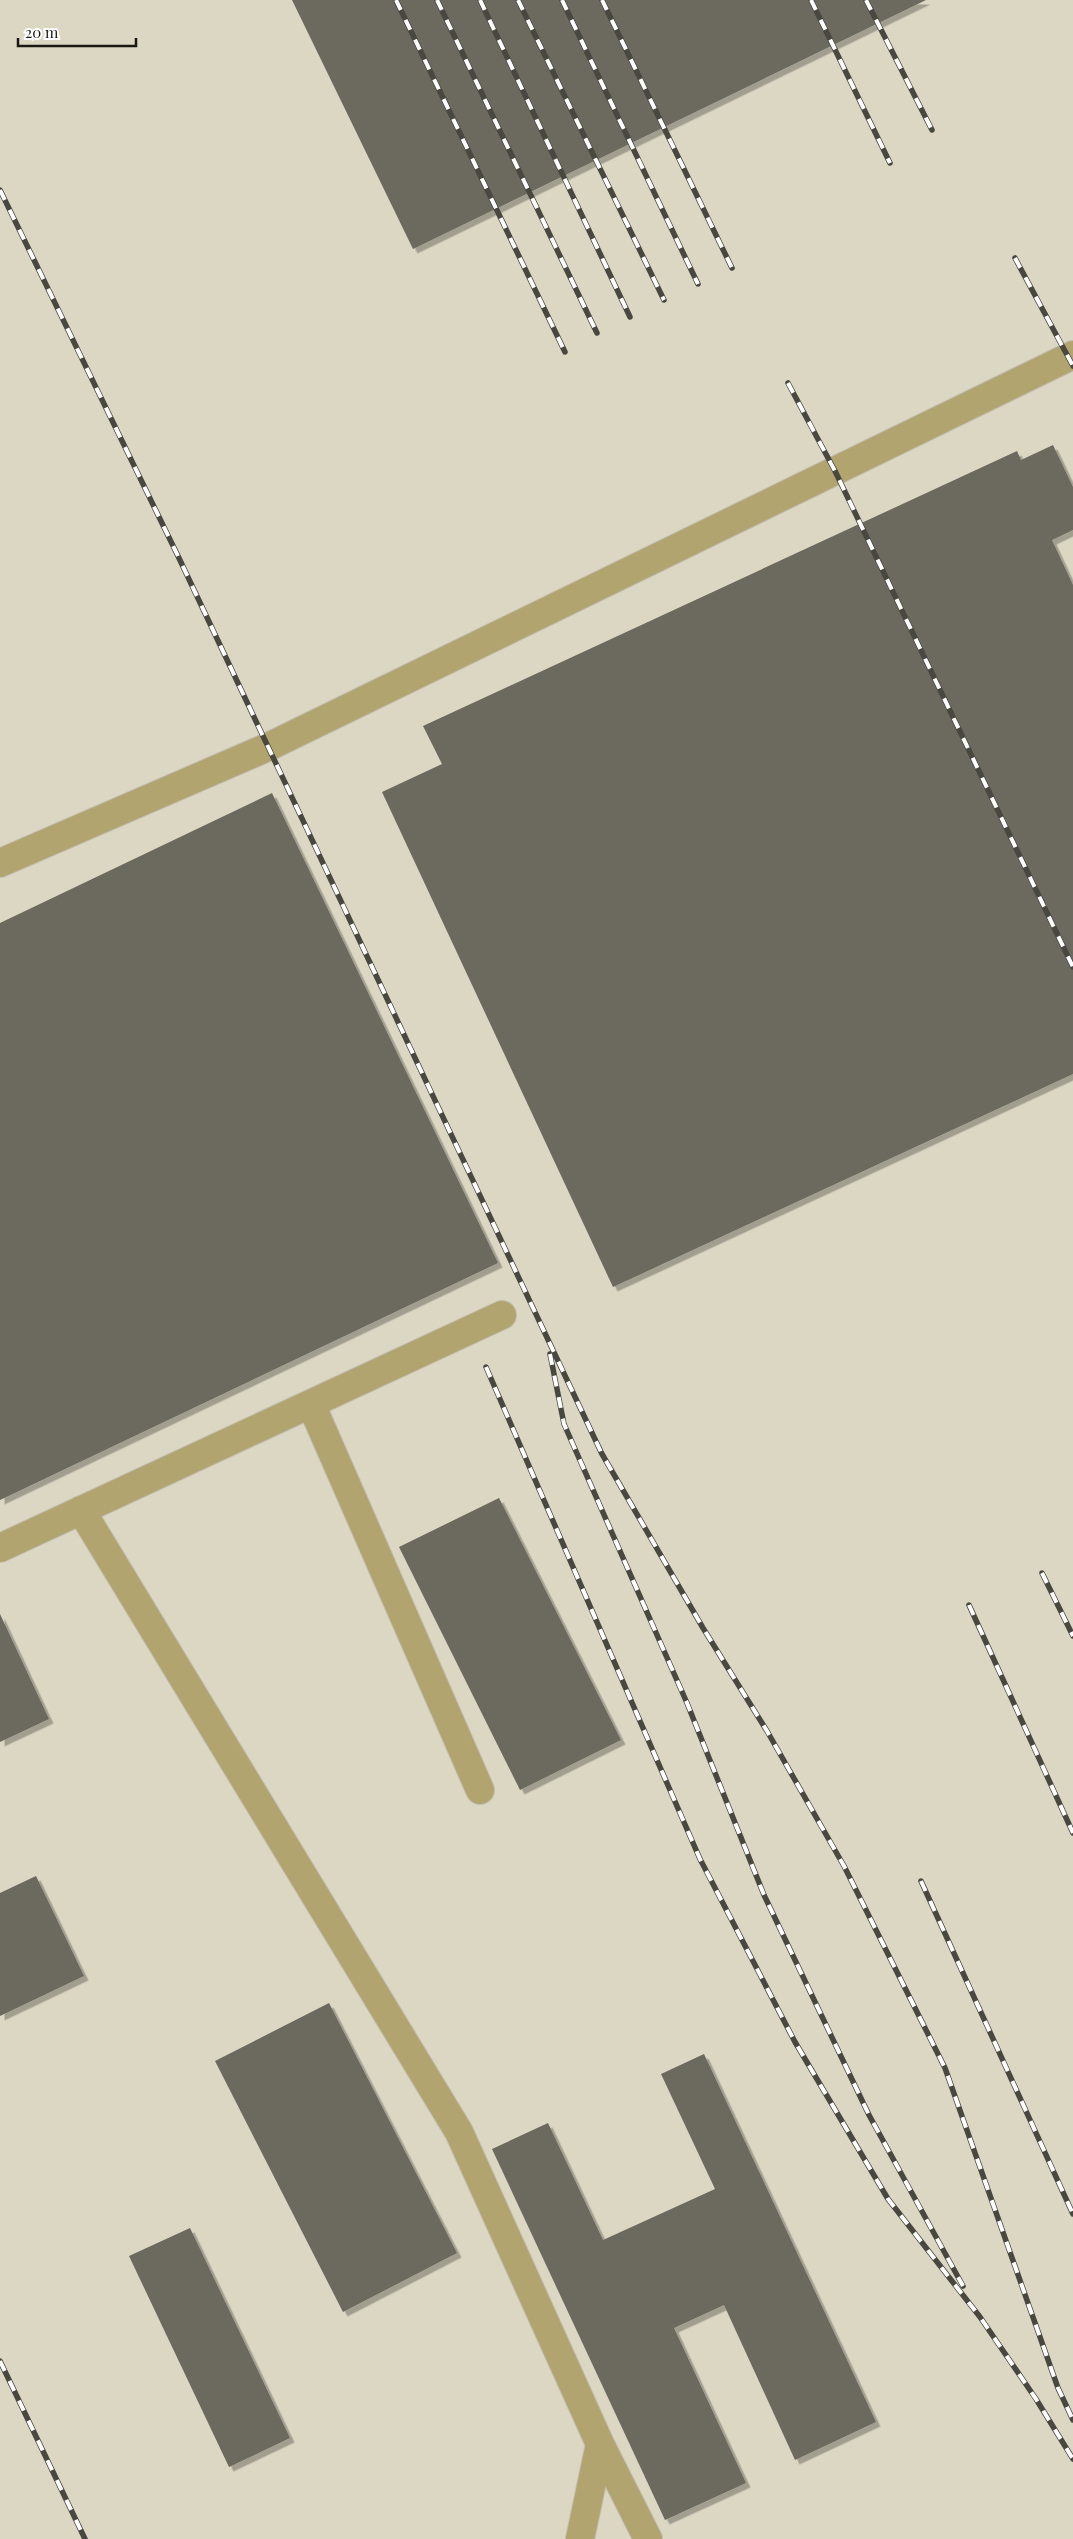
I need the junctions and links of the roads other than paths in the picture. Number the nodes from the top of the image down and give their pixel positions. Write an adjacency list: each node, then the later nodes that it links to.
1 (1073, 355): 2 (lane)
2 (0, 863)
3 (502, 1315): 4 (lane)
4 (311, 1404): 5 (lane); 7 (lane)
5 (81, 1510): 6 (lane); 8 (lane)
6 (0, 1548)
7 (480, 1790)
8 (600, 2444): 9 (lane); 10 (lane)
9 (580, 2539)
10 (648, 2539)

